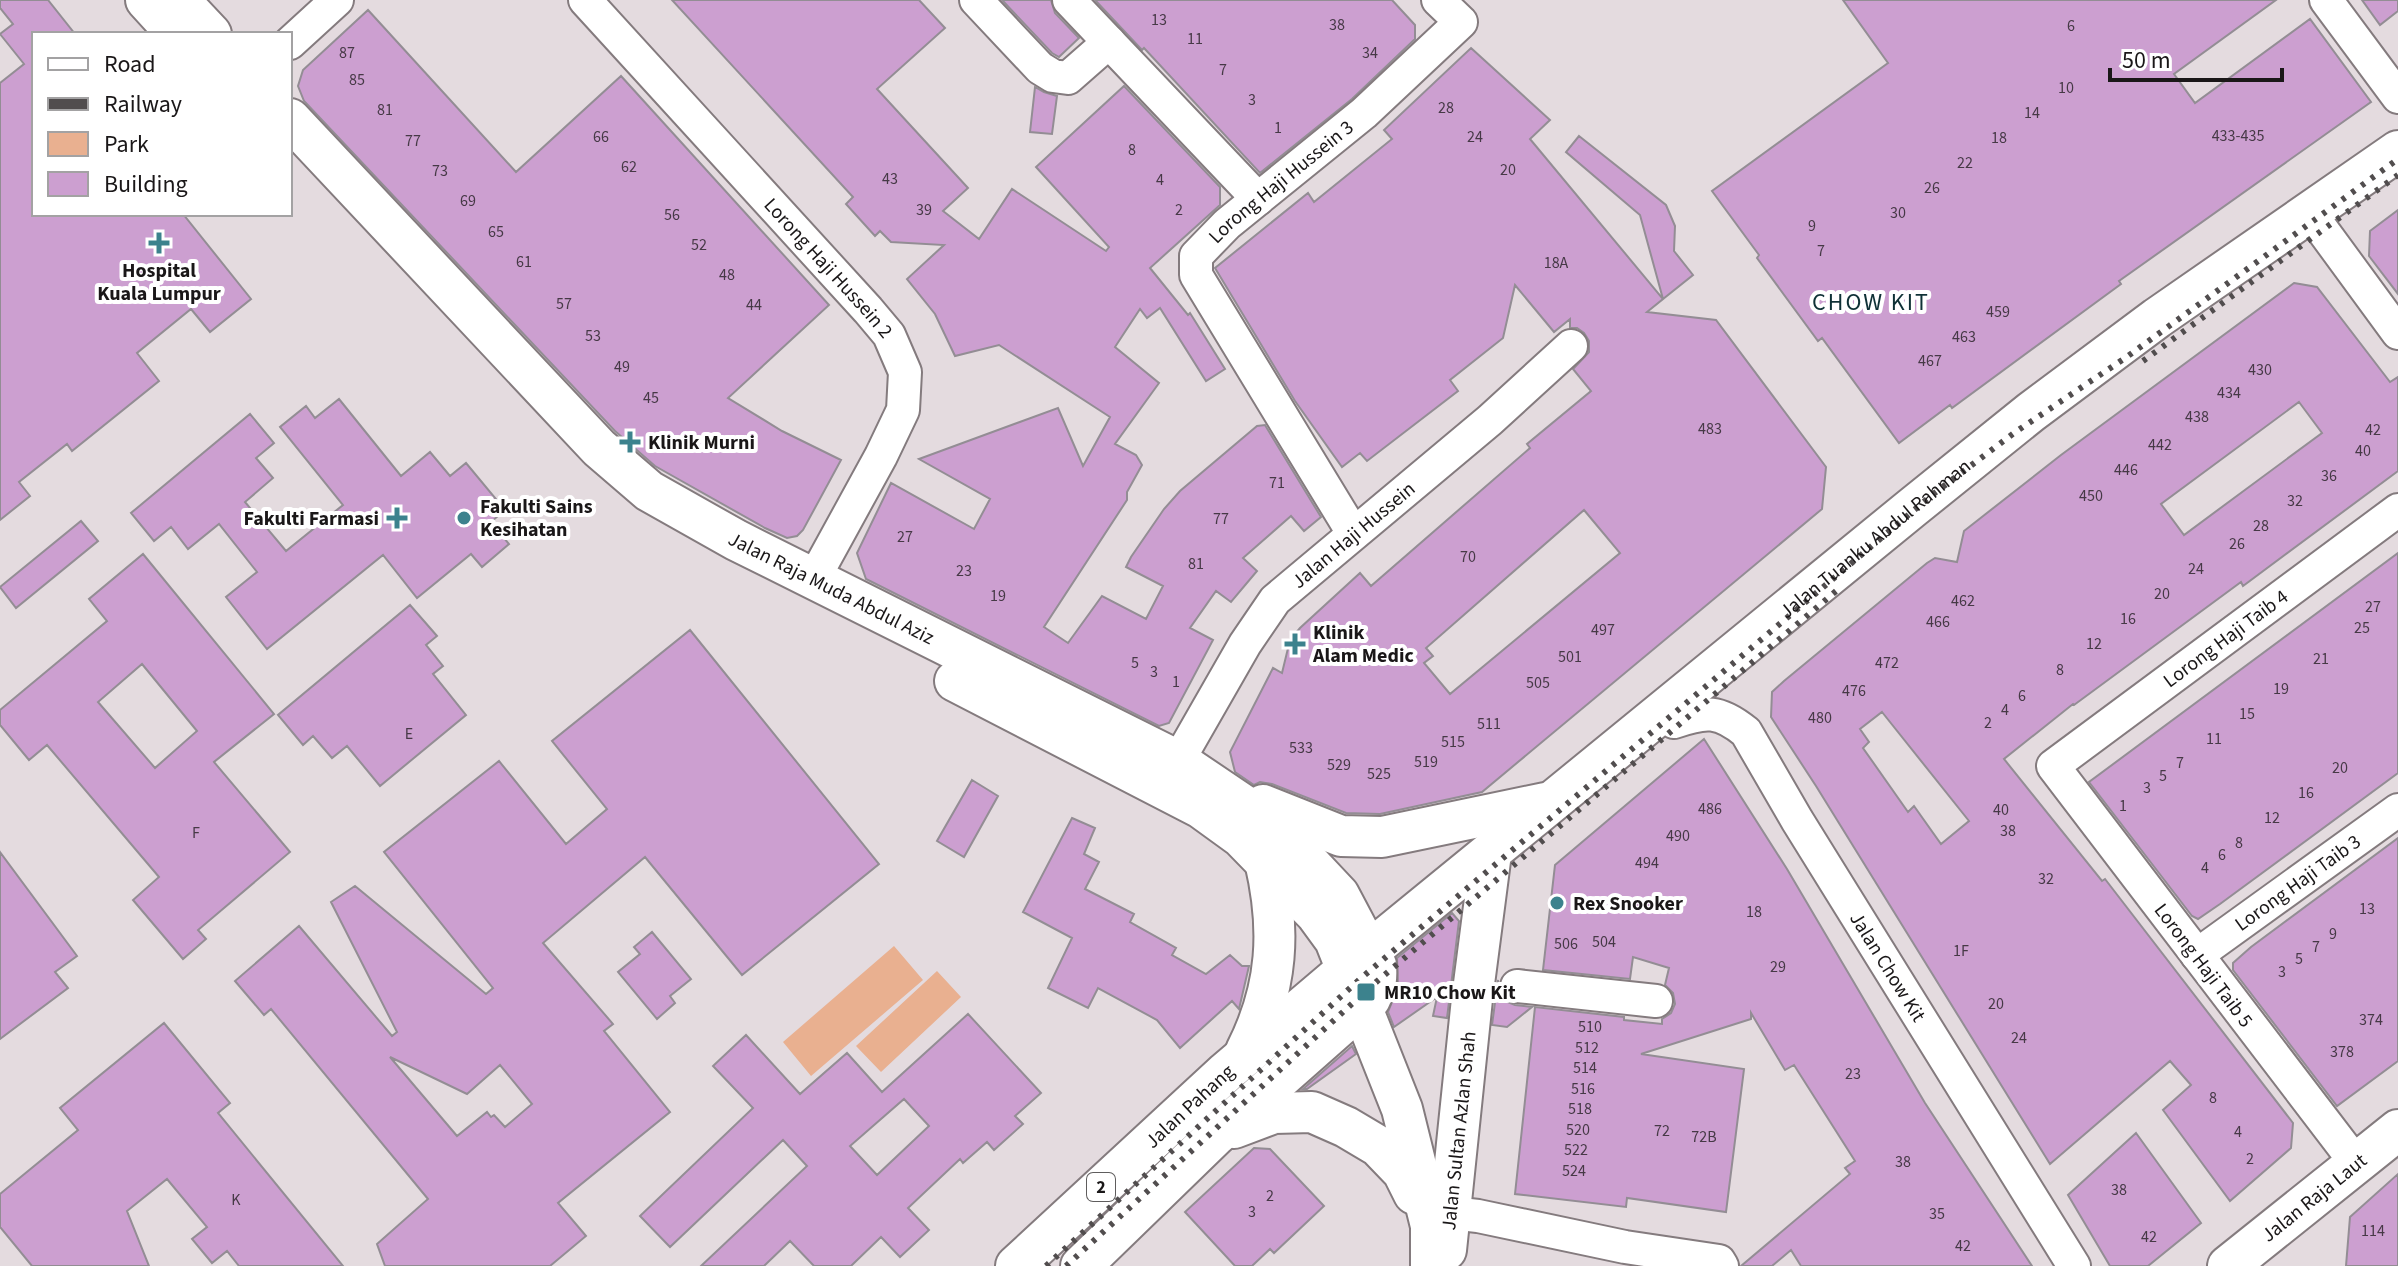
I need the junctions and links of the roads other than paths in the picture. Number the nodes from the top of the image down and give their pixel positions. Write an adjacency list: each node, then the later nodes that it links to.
1 (146, 0): 9 (main road)
2 (179, 0): 10 (main road)
3 (337, 0): 11 (street)
4 (585, 0): 23 (street, Lorong Haji Hussein 2)
5 (976, 0): 12 (street)
6 (1069, 0): 12 (street)
7 (2326, 0): 13 (street)
8 (1449, 11): 17 (street, Lorong Haji Hussein 3)
9 (175, 32)
10 (209, 32)
11 (292, 41)
12 (1109, 42): 17 (street)
13 (2398, 97)
14 (292, 121): 23 (main road, Jalan Raja Muda Abdul Aziz)
15 (2398, 151): 18 (main road, Jalan Tuanku Abdul Rahman / 2)
16 (292, 156): 31 (main road, Jalan Raja Muda Abdul Aziz)
17 (1258, 199): 22 (street, Lorong Haji Hussein 3)
18 (2310, 213): 19 (street); 24 (main road, Jalan Tuanku Abdul Rahman / 2)
19 (2398, 333)
20 (1571, 346): 22 (street, Jalan Haji Hussein)
21 (2398, 510): 27 (street, Lorong Haji Taib 4)
22 (1353, 533): 26 (street, Jalan Haji Hussein)
23 (813, 580): 26 (main road, Jalan Raja Muda Abdul Aziz)
24 (1741, 648): 25 (main road); 28 (main road, Jalan Tuanku Abdul Rahman / 2)
25 (1674, 722): 30 (main road); 46 (street, Jalan Chow Kit)
26 (1178, 761): 28 (main road); 33 (main road, Jalan Raja Muda Abdul Aziz)
27 (2053, 766): 32 (street, Lorong Haji Taib 5)
28 (1553, 801): 30 (main road, Jalan Tuanku Abdul Rahman / 2)
29 (2398, 810): 32 (street, Lorong Haji Taib 3)
30 (1503, 844): 33 (main road, Jalan Tuanku Abdul Rahman / 2); 40 (main road, Jalan Sultan Azlan Shah)
31 (1265, 861): 33 (main road, Jalan Raja Muda Abdul Aziz); 36 (main road)
32 (2197, 955): 39 (street, Lorong Haji Taib 5)
33 (1359, 976): 36 (main road, Jalan Pahang / 2); 38 (main road, Jalan Pahang / 2); 40 (main road, Jalan Sultan Azlan Shah)
34 (1517, 986): 35 (street)
35 (1656, 1001)
36 (1243, 1058): 41 (main road, Jalan Pahang / 2)
37 (2398, 1130): 39 (main road, Jalan Raja Laut)
38 (1216, 1135): 40 (main road); 42 (main road, Jalan Pahang / 2)
39 (2356, 1163): 47 (main road, Jalan Raja Laut)
40 (1441, 1220): 43 (main road, Jalan Sultan Azlan Shah); 44 (main road, Jalan Sultan Azlan Shah); 45 (street)
41 (1016, 1266)
42 (1081, 1266)
43 (1431, 1266)
44 (1444, 1266)
45 (1722, 1266)
46 (2074, 1266)
47 (2228, 1266)

